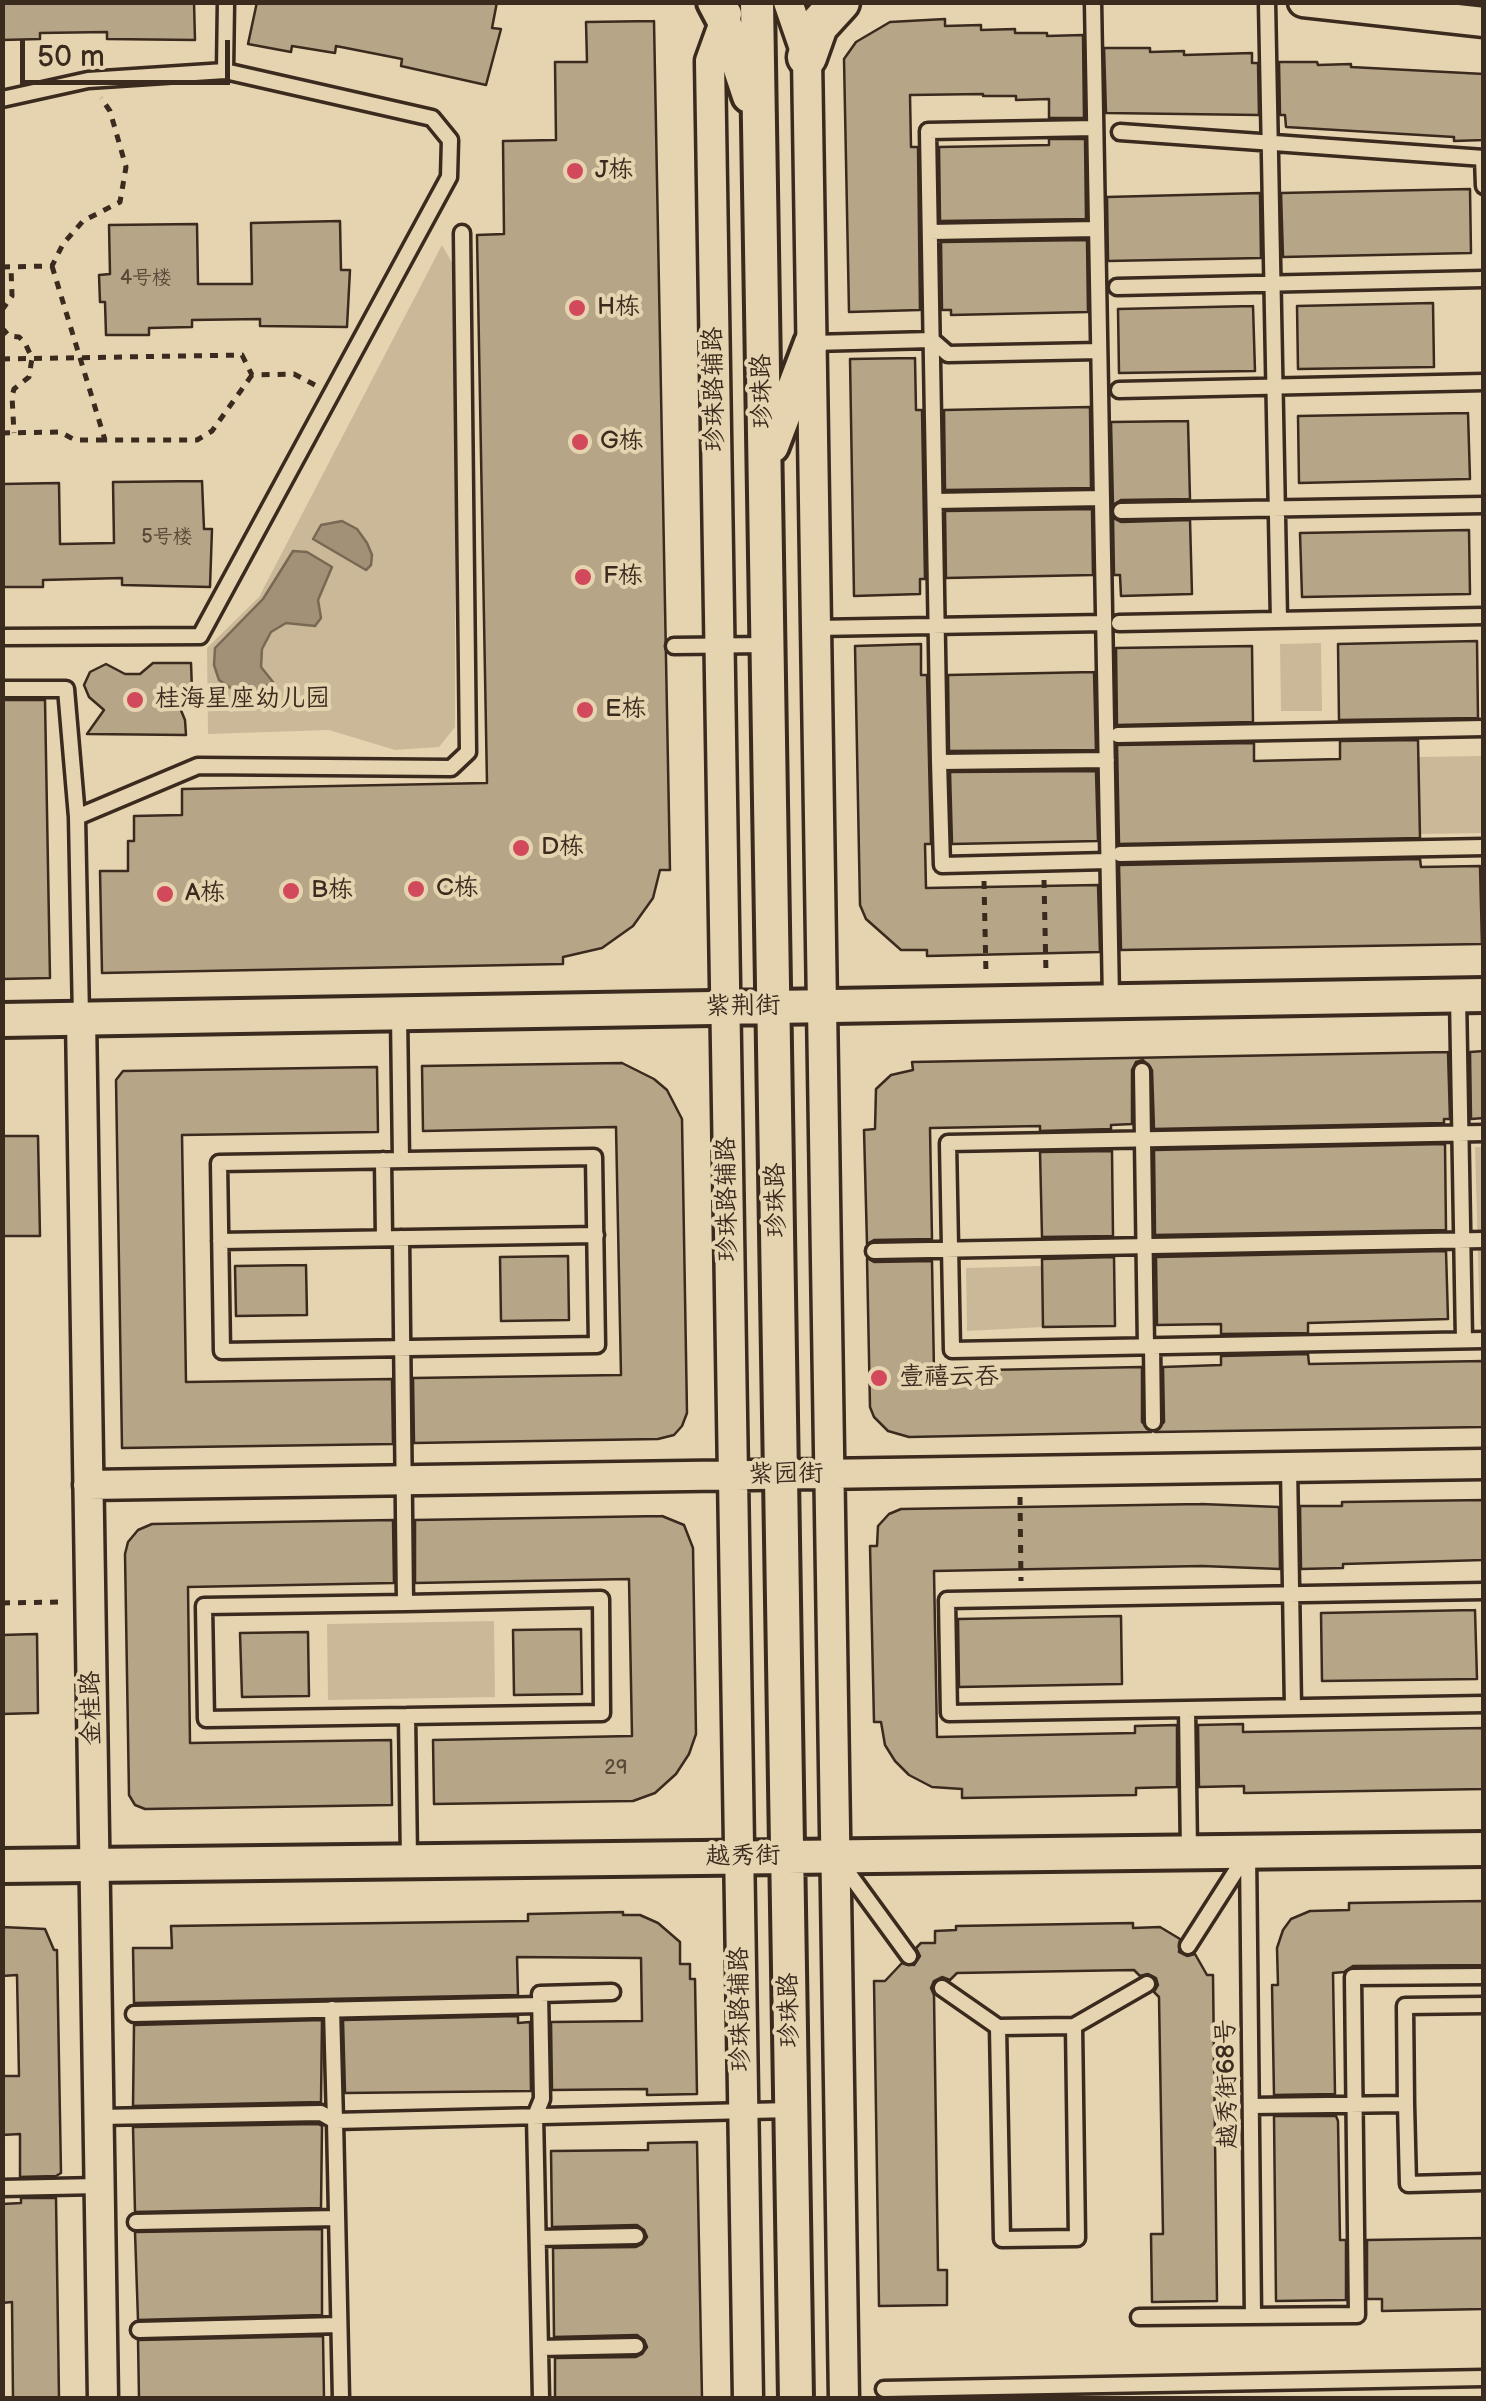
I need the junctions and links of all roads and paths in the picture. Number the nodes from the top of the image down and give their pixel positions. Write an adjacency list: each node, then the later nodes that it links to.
1 (226, 2): 11 (lane)
2 (757, 2): 14 (street, 珍珠路)
3 (788, 2): 10 (street)
4 (840, 2): 10 (main road)
5 (1092, 2): 15 (lane)
6 (1267, 2): 17 (lane)
7 (1303, 2): 9 (street)
8 (723, 9): 14 (street); 59 (street, 珍珠路辅路)
9 (1484, 22)
10 (807, 57): 32 (street)
11 (225, 70): 12 (lane); 41 (lane)
12 (88, 80): 13 (lane); 23 (path)
13 (2, 99)
14 (759, 126): 45 (street, 珍珠路)
15 (1095, 128): 20 (lane); 21 (lane)
16 (1120, 132): 17 (lane)
17 (1269, 142): 18 (lane); 27 (lane)
18 (1483, 158): 19 (lane)
19 (1484, 186)
20 (1097, 229): 21 (lane); 33 (lane)
21 (930, 232): 31 (lane)
22 (462, 233): 65 (lane)
23 (52, 266): 25 (path); 35 (path)
24 (2, 267): 25 (path)
25 (11, 267): 29 (path)
26 (1484, 279): 27 (lane)
27 (1272, 283): 28 (lane); 39 (lane)
28 (1117, 286)
29 (2, 310)
30 (2, 328): 34 (path)
31 (932, 340): 32 (lane); 33 (lane); 47 (lane)
32 (811, 342): 45 (street); 55 (street)
33 (1099, 352): 46 (lane)
34 (32, 358): 35 (path); 36 (path); 43 (path)
35 (80, 358): 37 (path); 44 (path)
36 (2, 359)
37 (252, 375): 41 (path); 44 (path)
38 (1484, 382): 39 (lane)
39 (1274, 386): 40 (lane); 49 (lane)
40 (1119, 390)
41 (332, 393): 56 (lane)
42 (2, 433): 43 (path)
43 (14, 433): 44 (path)
44 (105, 440)
45 (765, 464): 57 (street, 珍珠路)
46 (1102, 498): 47 (lane); 53 (lane)
47 (935, 501): 54 (lane)
48 (1484, 505): 49 (lane)
49 (1276, 508): 50 (lane); 52 (lane)
50 (1121, 512)
51 (1484, 616): 52 (lane)
52 (1278, 620): 53 (lane)
53 (1112, 623): 54 (lane); 63 (lane)
54 (937, 626): 55 (lane); 64 (lane)
55 (816, 628): 74 (street)
56 (2, 637)
57 (768, 644): 59 (lane); 75 (street, 珍珠路)
58 (674, 646): 59 (lane)
59 (720, 646): 76 (street, 珍珠路辅路)
60 (2, 690): 65 (lane)
61 (1484, 728): 62 (lane)
62 (1118, 735)
63 (1107, 760): 64 (lane); 67 (lane)
64 (940, 762): 69 (lane)
65 (77, 817): 78 (lane)
66 (1484, 847): 67 (lane)
67 (1114, 858): 68 (lane); 71 (lane)
68 (1044, 862): 69 (lane); 72 (path)
69 (984, 864): 73 (path)
70 (1471, 995): 71 (street, 紫荆街); 82 (lane)
71 (1111, 1001): 72 (street, 紫荆街)
72 (1046, 1002): 73 (street, 紫荆街)
73 (986, 1003): 74 (street, 紫荆街)
74 (822, 1005): 75 (street, 紫荆街); 103 (street)
75 (774, 1006): 76 (street, 紫荆街); 104 (street, 珍珠路)
76 (726, 1007): 77 (street, 紫荆街); 105 (street, 珍珠路辅路)
77 (399, 1013): 78 (street, 紫荆街); 85 (lane)
78 (81, 1018): 79 (street, 紫荆街); 107 (street, 金桂路)
79 (2, 1020)
80 (1142, 1071): 83 (lane)
81 (1484, 1133): 82 (lane)
82 (1460, 1134): 83 (lane); 89 (lane)
83 (1143, 1140): 92 (lane); 93 (lane)
84 (383, 1160): 85 (lane); 87 (lane); 91 (lane)
85 (401, 1160): 86 (lane)
86 (596, 1235): 88 (lane); 98 (lane)
87 (384, 1238): 88 (lane); 91 (lane)
88 (401, 1238): 98 (lane)
89 (1462, 1240): 90 (lane); 92 (lane); 95 (lane)
90 (1484, 1240)
91 (220, 1241): 98 (lane)
92 (1145, 1246): 93 (lane); 97 (lane)
93 (950, 1250): 94 (lane); 97 (lane)
94 (874, 1251)
95 (1464, 1340): 96 (lane); 97 (lane)
96 (1484, 1340)
97 (1149, 1346): 99 (lane)
98 (402, 1349): 106 (lane)
99 (1153, 1422)
100 (1484, 1464): 101 (street, 紫园街)
101 (1289, 1467): 102 (street, 紫园街); 109 (lane)
102 (1019, 1471): 103 (street, 紫园街); 110 (path)
103 (830, 1474): 104 (street, 紫园街); 122 (street)
104 (782, 1475): 105 (street, 紫园街); 121 (street, 珍珠路)
105 (733, 1476): 106 (street, 紫园街); 123 (street, 珍珠路辅路)
106 (402, 1481): 107 (street, 紫园街); 112 (lane)
107 (88, 1485): 111 (street, 金桂路)
108 (1484, 1591): 109 (lane)
109 (1291, 1594): 110 (lane); 115 (lane)
110 (1021, 1599): 116 (lane)
111 (90, 1602): 113 (path); 125 (street, 金桂路)
112 (405, 1602): 117 (lane); 117 (lane)
113 (2, 1603)
114 (1484, 1704): 115 (lane)
115 (1293, 1707): 116 (lane)
116 (1187, 1709): 120 (lane)
117 (407, 1716): 124 (lane)
118 (1484, 1849): 119 (street, 越秀街)
119 (1248, 1851): 120 (street, 越秀街); 127 (lane); 141 (lane, 越秀街68号)
120 (1189, 1852): 122 (street, 越秀街)
121 (787, 1856): 122 (street, 越秀街); 123 (street, 越秀街); 142 (street, 珍珠路)
122 (836, 1856): 128 (lane); 168 (street)
123 (739, 1857): 124 (street, 越秀街); 143 (street, 珍珠路辅路)
124 (409, 1861): 125 (street, 越秀街)
125 (94, 1864): 126 (street, 越秀街); 145 (street, 金桂路)
126 (2, 1866)
127 (1188, 1946)
128 (909, 1956)
129 (1484, 1976): 140 (lane)
130 (1147, 1984): 137 (lane)
131 (942, 1988): 138 (lane)
132 (612, 1992): 133 (lane)
133 (540, 2004): 135 (lane); 144 (lane)
134 (1484, 2005): 139 (lane)
135 (332, 2009): 136 (lane); 146 (lane)
136 (134, 2014)
137 (1074, 2026): 138 (lane); 138 (lane)
138 (998, 2027)
139 (1406, 2104): 140 (lane); 147 (lane)
140 (1354, 2105): 141 (lane); 154 (lane)
141 (1251, 2106): 154 (lane, 越秀街68号)
142 (792, 2110): 143 (lane); 167 (street, 珍珠路)
143 (743, 2111): 144 (lane); 166 (street, 珍珠路辅路)
144 (535, 2116): 146 (lane); 153 (lane)
145 (98, 2117): 146 (lane); 148 (street, 金桂路)
146 (334, 2121): 150 (lane)
147 (1484, 2182)
148 (99, 2186): 149 (lane); 163 (street, 金桂路)
149 (2, 2188)
150 (337, 2218): 151 (lane); 156 (lane)
151 (136, 2222)
152 (636, 2236): 153 (lane)
153 (538, 2238): 159 (lane)
154 (1253, 2316): 155 (lane)
155 (1139, 2317)
156 (339, 2325): 157 (lane); 164 (lane)
157 (139, 2330)
158 (636, 2346): 159 (lane)
159 (540, 2348): 165 (lane)
160 (1484, 2378): 162 (lane)
161 (884, 2388): 162 (lane)
162 (940, 2393)
163 (103, 2398)
164 (341, 2398)
165 (541, 2398)
166 (748, 2398)
167 (796, 2398)
168 (844, 2398)

